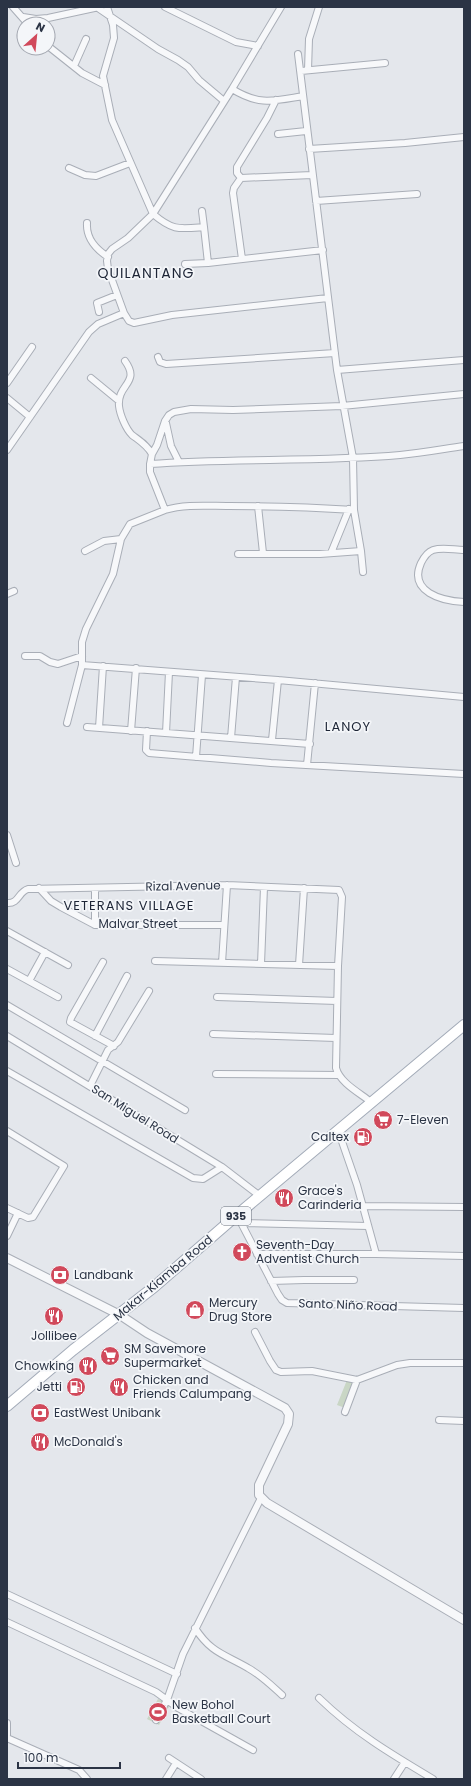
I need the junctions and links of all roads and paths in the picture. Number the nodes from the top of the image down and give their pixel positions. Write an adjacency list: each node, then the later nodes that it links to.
1 (13, 7): 7 (street)
2 (98, 7): 8 (street); 9 (street)
3 (107, 7): 9 (street)
4 (166, 7): 11 (street)
5 (281, 7): 11 (street)
6 (319, 7): 16 (street)
7 (22, 16)
8 (56, 16)
9 (111, 17): 18 (street); 22 (street)
10 (86, 39): 15 (street)
11 (258, 46): 19 (street)
12 (56, 52): 15 (street)
13 (298, 54): 17 (street)
14 (385, 63): 16 (street)
15 (74, 66): 18 (street)
16 (308, 70): 17 (street)
17 (301, 71): 20 (street)
18 (105, 85): 27 (street)
19 (232, 90): 21 (street); 22 (street)
20 (303, 96): 21 (street); 23 (street)
21 (276, 100): 30 (street)
22 (224, 101): 34 (street)
23 (306, 131): 24 (street); 26 (street)
24 (278, 134)
25 (464, 137): 26 (street)
26 (309, 149): 29 (street)
27 (130, 163): 28 (street); 34 (street)
28 (69, 168)
29 (312, 175): 30 (street); 32 (street)
30 (241, 178): 39 (street)
31 (417, 194): 32 (street)
32 (316, 201): 37 (street)
33 (202, 211): 36 (street)
34 (153, 214): 36 (street); 38 (street)
35 (88, 224): 38 (street)
36 (204, 227): 40 (street)
37 (323, 250): 39 (street); 43 (street)
38 (108, 257): 42 (street)
39 (242, 259): 40 (street)
40 (208, 263): 41 (street)
41 (185, 264)
42 (117, 295): 44 (street); 45 (street)
43 (328, 298): 45 (street); 47 (street)
44 (99, 312)
45 (124, 314): 58 (street)
46 (32, 347): 53 (street)
47 (335, 353): 48 (street); 51 (street)
48 (158, 357)
49 (464, 360): 51 (street)
50 (125, 361): 56 (street)
51 (337, 370): 57 (street)
52 (91, 378): 56 (street)
53 (7, 383)
54 (464, 394): 57 (street)
55 (7, 398): 58 (street)
56 (119, 401): 62 (street)
57 (342, 406): 59 (street); 63 (street)
58 (30, 417): 61 (street)
59 (165, 422): 62 (street); 64 (street)
60 (464, 446): 63 (street)
61 (7, 450)
62 (152, 454): 65 (street)
63 (353, 458): 64 (street); 68 (street)
64 (179, 462): 65 (street)
65 (150, 464): 67 (street)
66 (258, 506): 67 (street); 68 (street); 73 (street)
67 (165, 510): 69 (street)
68 (352, 510): 72 (street); 74 (street)
69 (121, 539): 71 (street); 81 (street)
70 (464, 550): 79 (street)
71 (85, 551)
72 (361, 551): 74 (street); 76 (street)
73 (263, 553): 74 (street); 75 (street)
74 (331, 553)
75 (238, 554)
76 (363, 572)
77 (14, 590): 78 (street)
78 (7, 594)
79 (464, 602)
80 (25, 656): 81 (street)
81 (82, 656): 82 (street)
82 (82, 665): 83 (street); 91 (street)
83 (103, 666): 84 (street); 93 (street)
84 (136, 668): 85 (street); 94 (street)
85 (169, 672): 86 (street); 96 (street)
86 (202, 675): 87 (street); 97 (street)
87 (236, 677): 88 (street); 98 (street)
88 (278, 680): 89 (street); 99 (street)
89 (315, 683): 90 (street); 100 (street)
90 (464, 697)
91 (67, 723)
92 (87, 728): 93 (street)
93 (99, 728): 94 (street)
94 (131, 731): 95 (street)
95 (147, 731): 96 (street); 101 (street)
96 (166, 733): 97 (street)
97 (198, 736): 98 (street); 101 (street)
98 (231, 738): 99 (street)
99 (272, 740): 100 (street)
100 (310, 744): 102 (street)
101 (196, 757): 102 (street)
102 (307, 765): 103 (street)
103 (464, 774)
104 (7, 835): 105 (street)
105 (16, 863)
106 (227, 885): 107 (street, Rizal Avenue); 109 (street, Rizal Avenue); 113 (street)
107 (264, 887): 110 (street, Rizal Avenue); 119 (street)
108 (39, 888): 109 (street, Rizal Avenue); 111 (street, Rizal Avenue); 112 (street, Malvar Street)
109 (95, 888): 112 (street)
110 (304, 888): 121 (street); 122 (street, Rizal Avenue)
111 (7, 903)
112 (95, 925): 113 (street, Malvar Street)
113 (224, 925): 118 (street)
114 (7, 931): 115 (street)
115 (45, 952): 120 (street); 125 (street)
116 (155, 961): 118 (street)
117 (103, 962): 134 (street)
118 (222, 963): 119 (street)
119 (261, 964): 121 (street)
120 (68, 965)
121 (299, 965): 122 (street)
122 (338, 966): 129 (street)
123 (7, 969): 125 (street)
124 (127, 976): 134 (street)
125 (29, 981): 128 (street)
126 (149, 991): 136 (street)
127 (217, 997): 129 (street)
128 (58, 998)
129 (337, 1000): 135 (street)
130 (7, 1006): 137 (street)
131 (464, 1025): 142 (main road, Makar-Kiamba Road / 935)
132 (213, 1034): 135 (street)
133 (7, 1036): 141 (street, San Miguel Road)
134 (95, 1036): 136 (street)
135 (336, 1038): 140 (street)
136 (114, 1046): 137 (street)
137 (102, 1061): 141 (street); 143 (street)
138 (7, 1071): 146 (street)
139 (216, 1074): 140 (street)
140 (338, 1075): 142 (street)
141 (90, 1086): 146 (street, San Miguel Road)
142 (371, 1102): 144 (main road, Makar-Kiamba Road / 935)
143 (184, 1110)
144 (338, 1130): 147 (main road, Makar-Kiamba Road / 935); 148 (street)
145 (7, 1131): 151 (street)
146 (222, 1167): 147 (street, San Miguel Road)
147 (260, 1196): 152 (main road, Makar-Kiamba Road / 935)
148 (363, 1206): 149 (street); 153 (street)
149 (464, 1207)
150 (7, 1208): 151 (street)
151 (18, 1213): 154 (street)
152 (239, 1219): 153 (street); 155 (street, Santo Niño Road); 162 (main road, Makar-Kiamba Road / 935)
153 (368, 1226): 156 (street)
154 (7, 1236)
155 (257, 1254): 156 (street); 160 (street, Santo Niño Road)
156 (376, 1254): 157 (street)
157 (464, 1256)
158 (7, 1258): 162 (street)
159 (354, 1280): 160 (street)
160 (271, 1281): 161 (street, Santo Niño Road)
161 (464, 1308)
162 (120, 1314): 166 (main road, Makar-Kiamba Road / 935); 170 (street)
163 (255, 1332): 165 (street)
164 (464, 1363): 165 (street)
165 (357, 1380): 167 (street)
166 (7, 1406)
167 (345, 1412)
168 (439, 1420): 169 (street)
169 (464, 1421)
170 (261, 1498): 172 (street); 174 (street)
171 (7, 1594): 175 (street)
172 (464, 1620)
173 (7, 1622): 178 (street)
174 (195, 1628): 175 (street); 176 (street)
175 (177, 1674): 178 (street)
176 (282, 1695)
177 (319, 1698): 185 (street)
178 (167, 1700): 179 (street); 183 (street)
179 (156, 1720)
180 (7, 1723): 181 (street)
181 (7, 1735)
182 (7, 1738): 188 (street)
183 (253, 1750)
184 (169, 1758): 186 (street)
185 (405, 1762): 190 (street); 191 (street)
186 (176, 1763): 187 (street); 189 (street)
187 (197, 1778)
188 (87, 1779)
189 (166, 1779)
190 (394, 1779)
191 (433, 1779)

